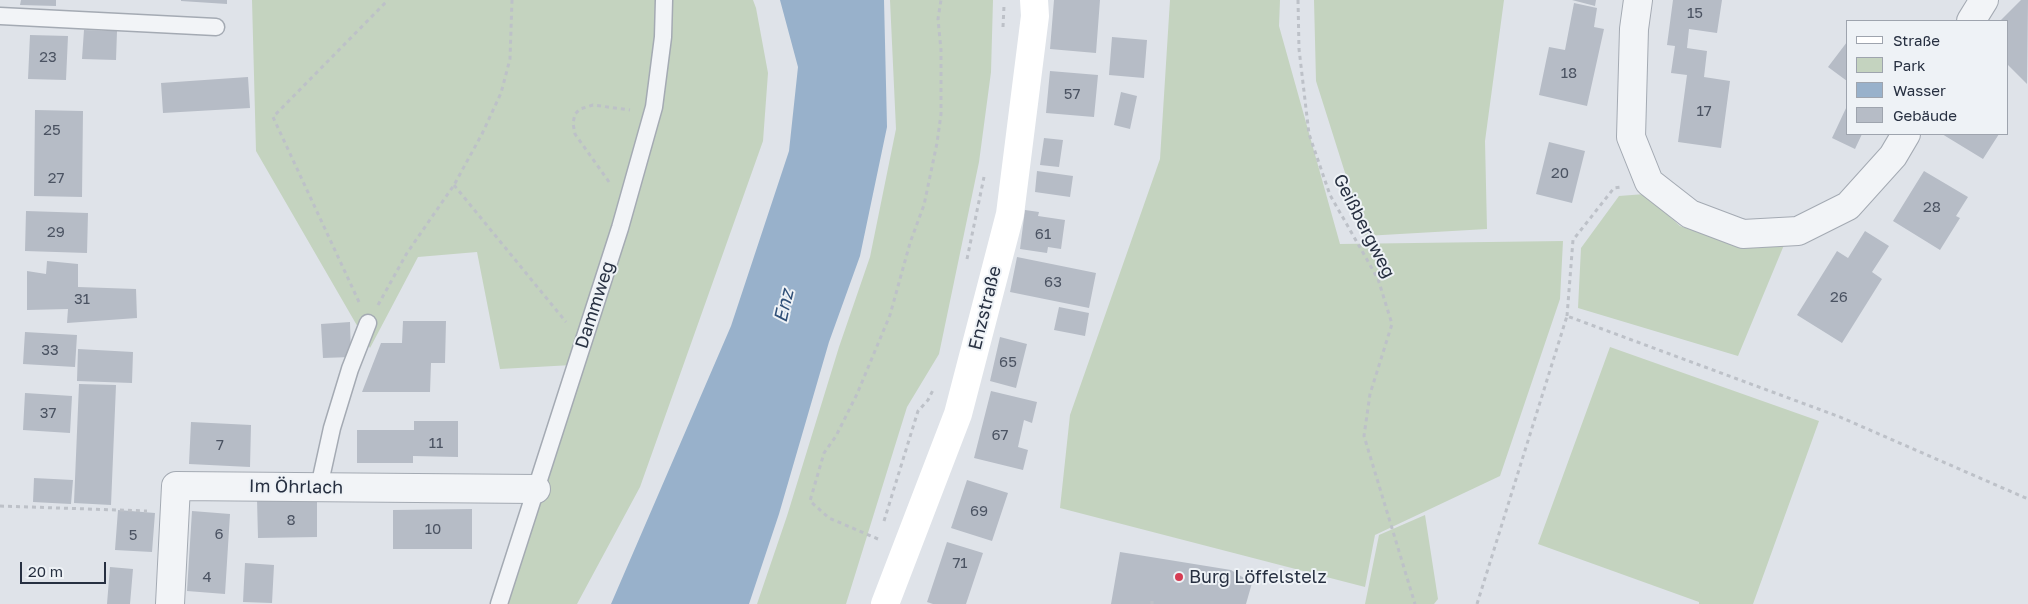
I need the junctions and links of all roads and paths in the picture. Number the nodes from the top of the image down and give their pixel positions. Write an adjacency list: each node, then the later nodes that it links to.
1 (388, 0): 22 (path)
2 (512, 0): 18 (path)
3 (664, 0): 14 (lane, Dammweg)
4 (941, 0): 30 (path)
5 (1004, 0): 13 (path)
6 (1034, 0): 34 (main road, Enzstraße)
7 (1298, 0): 35 (path, Geißbergweg)
8 (1638, 0): 17 (street)
9 (1984, 0): 11 (street)
10 (0, 16): 12 (lane)
11 (1973, 20)
12 (216, 27)
13 (1002, 28)
14 (652, 114): 19 (lane, Dammweg); 19 (path)
15 (1905, 135): 17 (street)
16 (984, 174): 20 (path)
17 (1648, 182): 21 (path)
18 (454, 186): 22 (path); 23 (path)
19 (628, 200): 23 (lane, Dammweg)
20 (964, 268)
21 (1567, 316): 27 (path); 36 (path)
22 (368, 323): 25 (lane)
23 (583, 343): 26 (lane, Dammweg)
24 (935, 385): 30 (path)
25 (319, 487): 26 (street, Im Öhrlach); 29 (street, Im Öhrlach)
26 (536, 489): 33 (lane, Dammweg)
27 (2028, 499)
28 (0, 506): 29 (path)
29 (174, 512): 32 (street, Im Öhrlach)
30 (878, 539): 31 (path)
31 (875, 548)
32 (170, 604)
33 (499, 604)
34 (885, 604)
35 (1415, 604)
36 (1477, 604)

